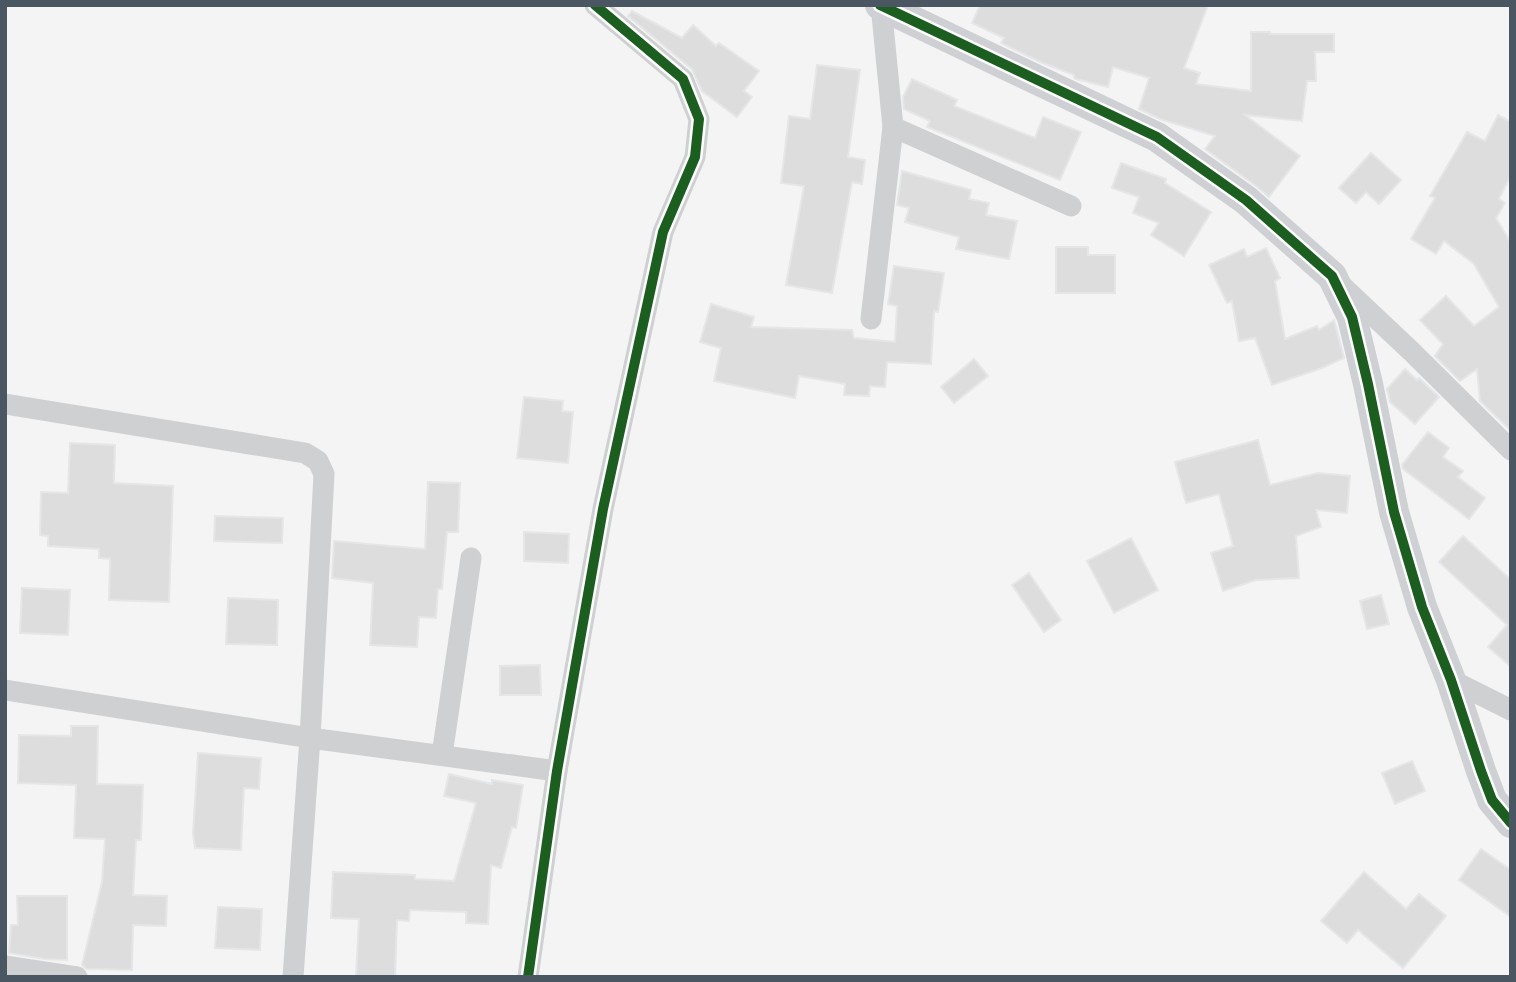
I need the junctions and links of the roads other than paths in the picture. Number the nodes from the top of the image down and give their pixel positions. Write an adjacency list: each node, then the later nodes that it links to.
1 (595, 5): 15 (street)
2 (881, 5): 3 (street); 5 (street)
3 (893, 127): 4 (street); 6 (street)
4 (1071, 206)
5 (1332, 276): 8 (street); 10 (street)
6 (871, 319)
7 (5, 404): 13 (street)
8 (1511, 450)
9 (471, 558): 14 (street)
10 (1451, 680): 12 (street); 16 (street)
11 (5, 690): 13 (street)
12 (1511, 710)
13 (310, 737): 14 (street); 19 (street)
14 (442, 755): 15 (street)
15 (557, 771): 20 (street)
16 (1511, 823)
17 (5, 966): 18 (street)
18 (78, 977)
19 (293, 977)
20 (528, 977)

